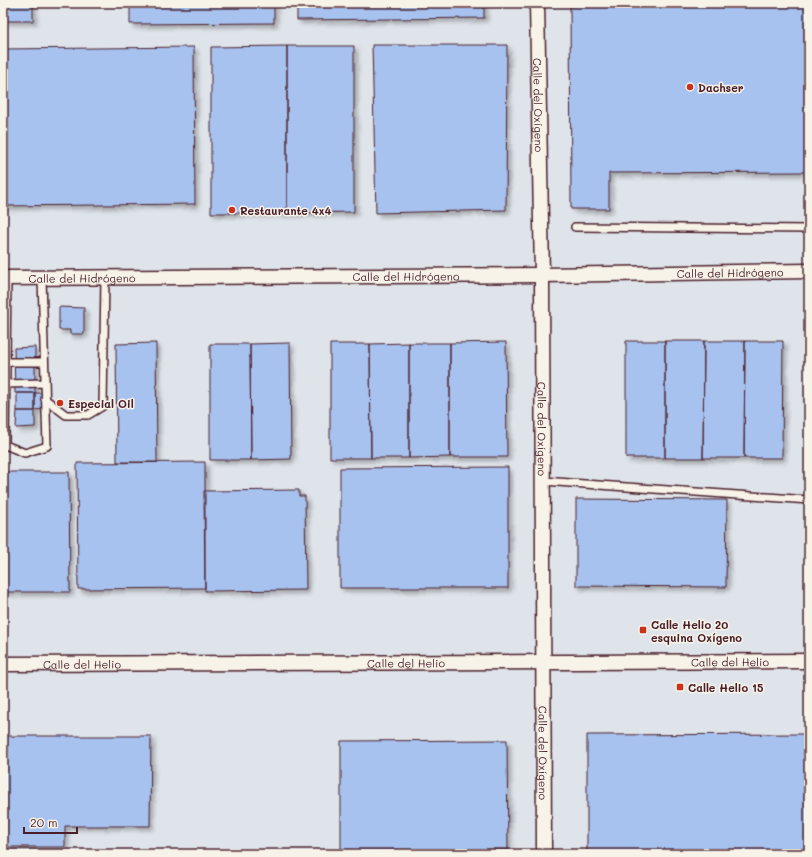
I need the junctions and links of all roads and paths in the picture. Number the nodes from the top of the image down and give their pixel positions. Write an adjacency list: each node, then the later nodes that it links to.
1 (536, 3): 5 (street, Calle del Oxígeno)
2 (575, 227): 3 (lane)
3 (809, 229)
4 (809, 271): 5 (street, Calle del Hidrógeno)
5 (542, 275): 8 (street, Calle del Hidrógeno); 14 (street, Calle del Oxígeno)
6 (5, 278): 7 (street, Calle del Hidrógeno); 9 (lane)
7 (42, 278): 8 (street, Calle del Hidrógeno); 10 (lane)
8 (105, 278): 13 (lane)
9 (6, 362): 10 (lane); 12 (lane)
10 (44, 362): 11 (lane)
11 (45, 383): 12 (lane); 13 (lane)
12 (5, 384): 13 (lane)
13 (45, 399)
14 (543, 481): 15 (lane); 17 (street, Calle del Oxígeno)
15 (809, 500)
16 (809, 661): 17 (street, Calle del Helio)
17 (543, 662): 18 (street, Calle del Helio); 19 (street, Calle del Oxígeno)
18 (3, 664)
19 (544, 854)

